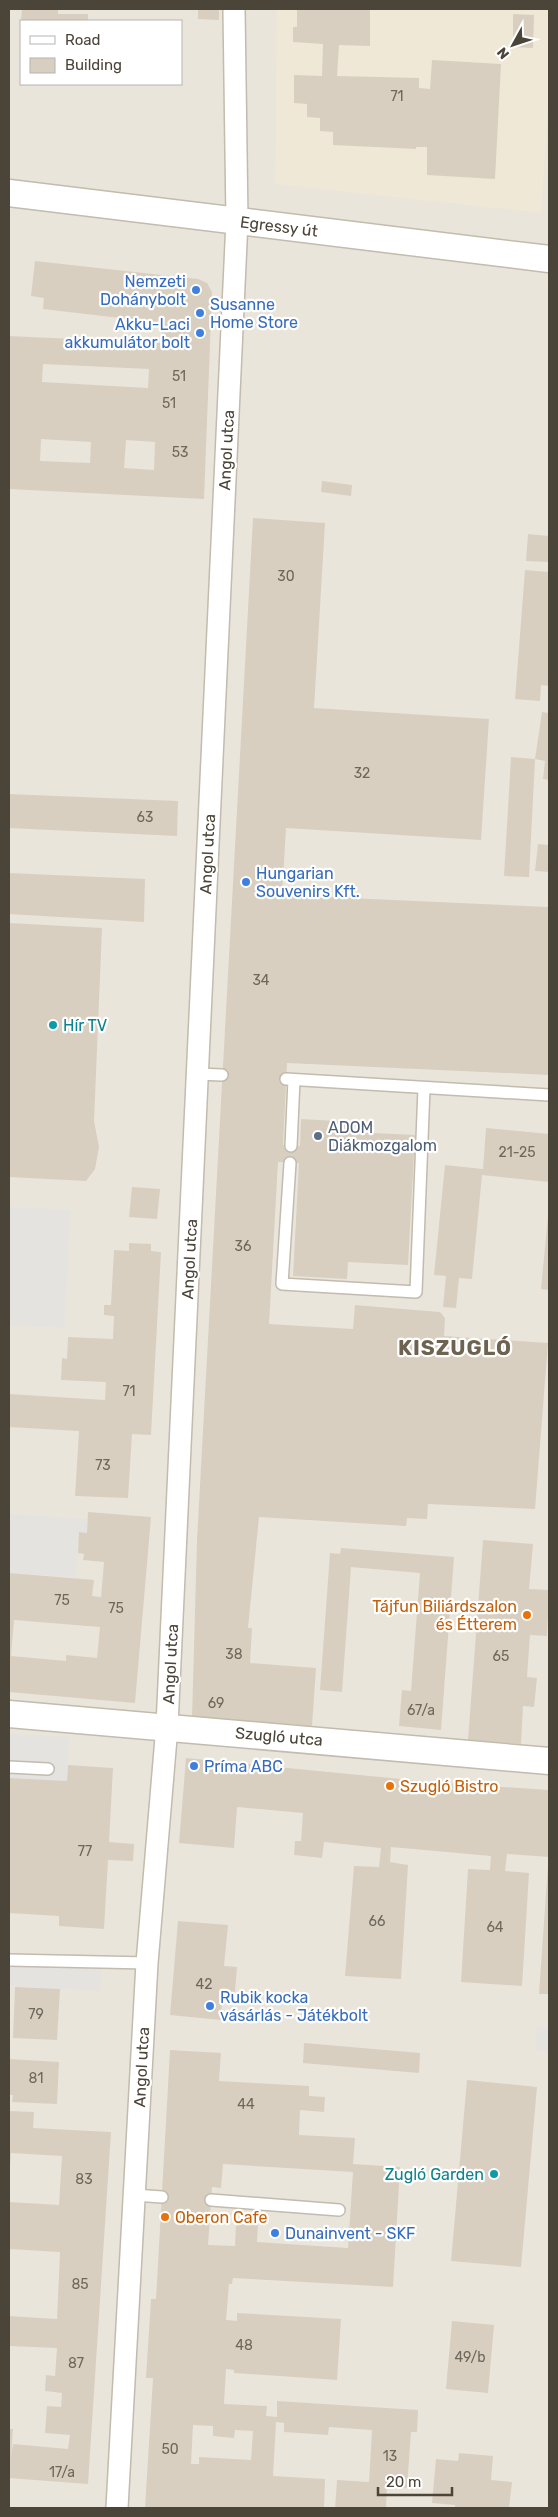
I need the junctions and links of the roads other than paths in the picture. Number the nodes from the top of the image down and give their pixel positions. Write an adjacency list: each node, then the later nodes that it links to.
1 (234, 9): 3 (street, Angol utca)
2 (9, 193): 3 (street, Egressy út)
3 (237, 221): 4 (street, Egressy út); 5 (street, Angol utca)
4 (549, 259)
5 (197, 1074): 6 (lane); 12 (street, Angol utca)
6 (222, 1075)
7 (424, 1088): 8 (lane); 9 (lane); 10 (lane)
8 (549, 1095)
9 (291, 1146)
10 (290, 1163)
11 (9, 1714): 12 (street, Szugló utca)
12 (167, 1726): 13 (street, Szugló utca); 17 (street, Angol utca)
13 (549, 1761)
14 (9, 1767): 15 (lane)
15 (48, 1769)
16 (9, 1960): 17 (lane)
17 (147, 1963): 18 (street, Angol utca)
18 (134, 2195): 19 (lane); 22 (street, Angol utca)
19 (162, 2197)
20 (211, 2200): 21 (lane)
21 (339, 2210)
22 (117, 2508)

